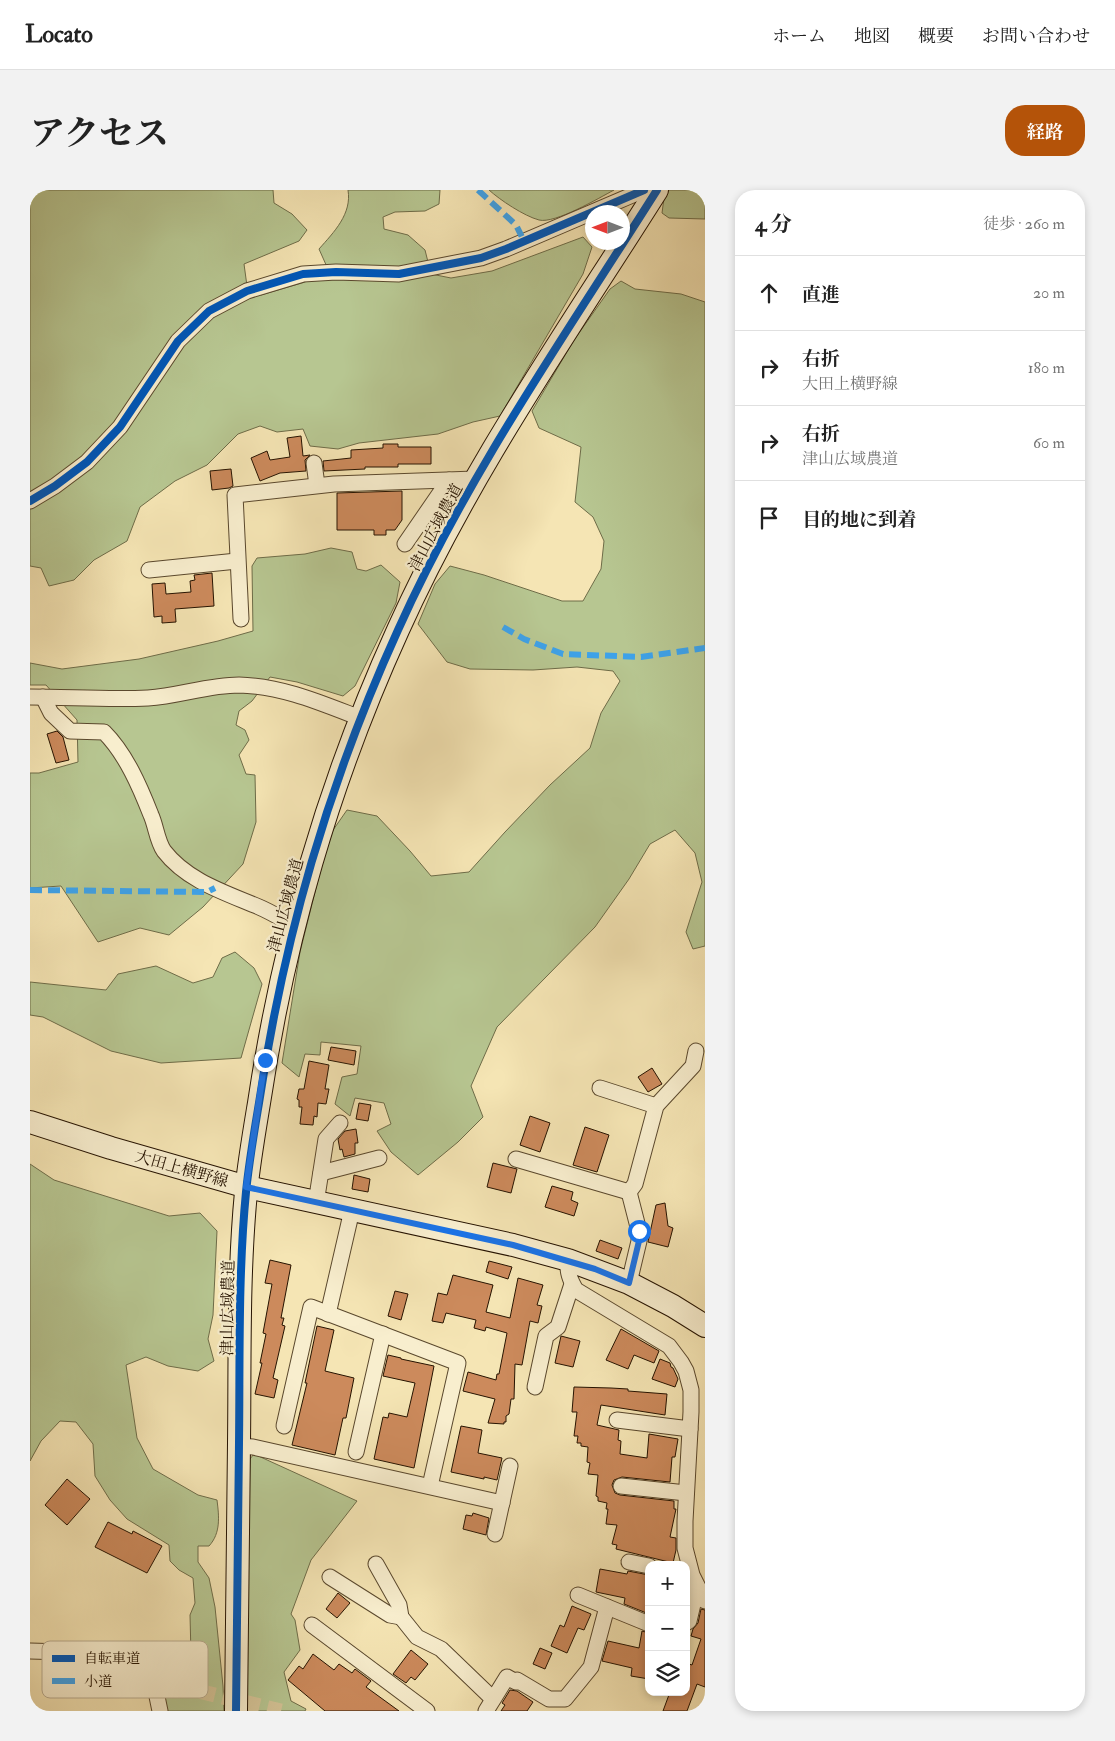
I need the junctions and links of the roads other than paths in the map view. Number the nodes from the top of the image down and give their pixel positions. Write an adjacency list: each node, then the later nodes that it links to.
1 (644, 190): 7 (street)
2 (657, 190): 4 (street, 津山広域農道)
3 (314, 462): 6 (street)
4 (476, 479): 5 (street); 13 (street, 津山広域農道)
5 (449, 480): 6 (street); 8 (street)
6 (317, 486): 9 (street)
7 (30, 501)
8 (405, 544)
9 (237, 561): 10 (street); 11 (street)
10 (149, 570)
11 (241, 619)
12 (37, 697): 13 (street); 14 (street)
13 (360, 718): 14 (street, 津山広域農道)
14 (293, 924): 23 (street, 津山広域農道)
15 (696, 1052): 17 (street)
16 (600, 1088): 17 (street)
17 (656, 1106): 24 (street)
18 (30, 1122): 23 (street, 大田上横野線)
19 (340, 1123): 22 (street)
20 (379, 1158): 22 (street)
21 (516, 1159): 24 (street)
22 (321, 1173): 25 (street)
23 (246, 1187): 25 (street, 大田上横野線); 37 (street, 津山広域農道)
24 (629, 1192): 28 (street)
25 (316, 1202): 26 (street, 大田上横野線)
26 (352, 1210): 27 (street, 大田上横野線); 30 (street)
27 (568, 1260): 28 (street, 大田上横野線); 29 (street)
28 (629, 1283): 31 (street, 大田上横野線)
29 (572, 1284): 33 (street); 36 (street)
30 (328, 1314): 32 (street); 35 (street)
31 (705, 1326)
32 (383, 1334): 38 (street); 40 (street)
33 (535, 1387)
34 (617, 1420): 36 (street)
35 (284, 1426)
36 (690, 1430): 42 (street)
37 (239, 1446): 40 (street); 60 (street, 津山広域農道)
38 (356, 1452)
39 (510, 1466): 43 (street)
40 (430, 1486): 43 (street)
41 (621, 1486): 42 (street)
42 (686, 1493): 49 (street)
43 (502, 1503): 44 (street)
44 (495, 1534)
45 (629, 1562): 47 (street)
46 (376, 1564): 54 (street)
47 (645, 1565)
48 (330, 1577): 54 (street)
49 (692, 1578): 51 (street); 53 (street)
50 (578, 1595): 52 (street)
51 (705, 1601)
52 (607, 1607): 55 (street); 58 (street)
53 (690, 1607)
54 (401, 1617): 58 (street)
55 (645, 1622)
56 (312, 1625): 61 (street)
57 (157, 1698): 59 (street)
58 (489, 1705)
59 (160, 1711)
60 (236, 1711)
61 (427, 1711)

